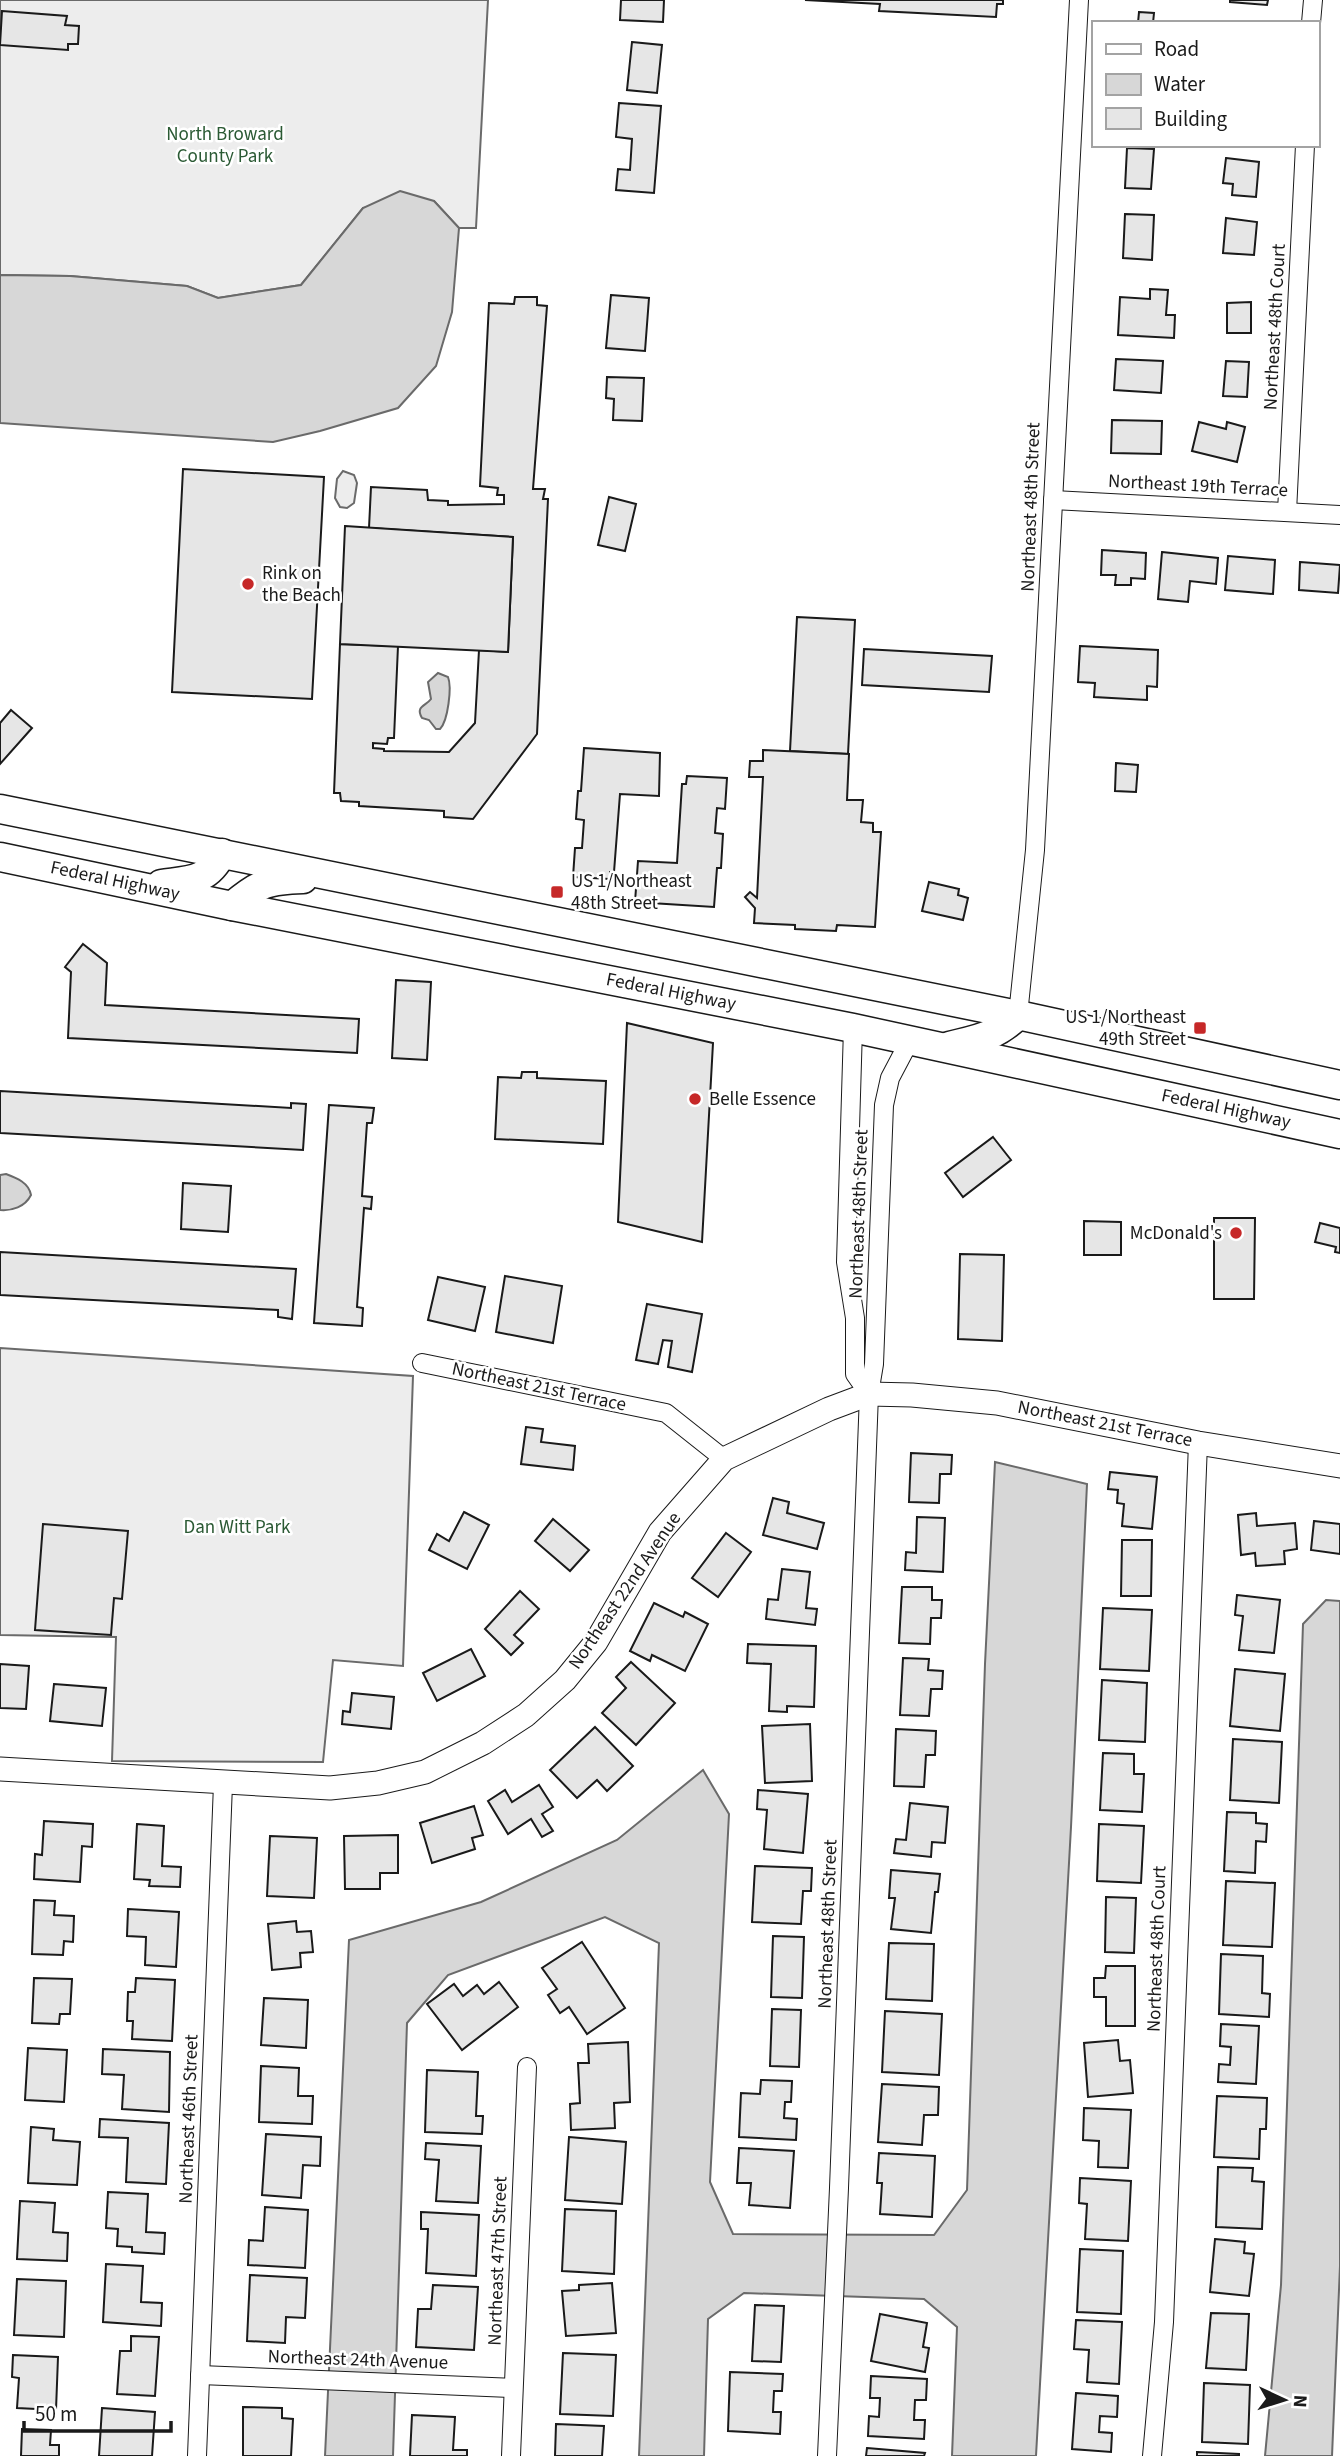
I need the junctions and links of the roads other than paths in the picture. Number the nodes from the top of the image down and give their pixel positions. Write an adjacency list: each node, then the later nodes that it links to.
1 (1079, 0): 5 (street, Northeast 48th Street)
2 (1312, 0): 3 (street)
3 (1311, 21)
4 (1305, 147): 6 (street, Northeast 48th Court)
5 (1053, 500): 6 (street, Northeast 19th Terrace); 14 (street, Northeast 48th Street)
6 (1287, 512): 7 (street, Northeast 19th Terrace)
7 (1340, 515)
8 (0, 810): 9 (main road)
9 (222, 853): 11 (main road); 12 (main road)
10 (0, 858): 12 (main road, Federal Highway)
11 (341, 878): 13 (main road); 14 (main road)
12 (144, 886): 13 (main road, Federal Highway)
13 (232, 906): 15 (main road, Federal Highway)
14 (1018, 1015): 17 (main road); 18 (main road)
15 (853, 1028): 16 (main road, Federal Highway); 21 (street, Northeast 48th Street)
16 (910, 1040): 17 (main road, Federal Highway); 21 (street, Northeast 48th Street)
17 (942, 1047): 19 (main road, Federal Highway)
18 (1340, 1085)
19 (1340, 1134)
20 (422, 1363): 23 (street, Northeast 21st Terrace)
21 (869, 1394): 22 (street, Northeast 21st Terrace); 23 (street, Northeast 22nd Avenue); 32 (street, Northeast 48th Street)
22 (1198, 1443): 24 (street, Northeast 21st Terrace); 33 (street, Northeast 48th Court)
23 (724, 1459): 26 (street, Northeast 22nd Avenue)
24 (1340, 1466)
25 (0, 1769): 26 (street, Northeast 22nd Avenue)
26 (223, 1784): 28 (street, Northeast 46th Street)
27 (527, 2067): 29 (street, Northeast 47th Street)
28 (200, 2375): 29 (street, Northeast 24th Avenue); 30 (street, Northeast 46th Street)
29 (513, 2388): 31 (street, Northeast 47th Street)
30 (197, 2456)
31 (510, 2456)
32 (827, 2456)
33 (1152, 2456)

